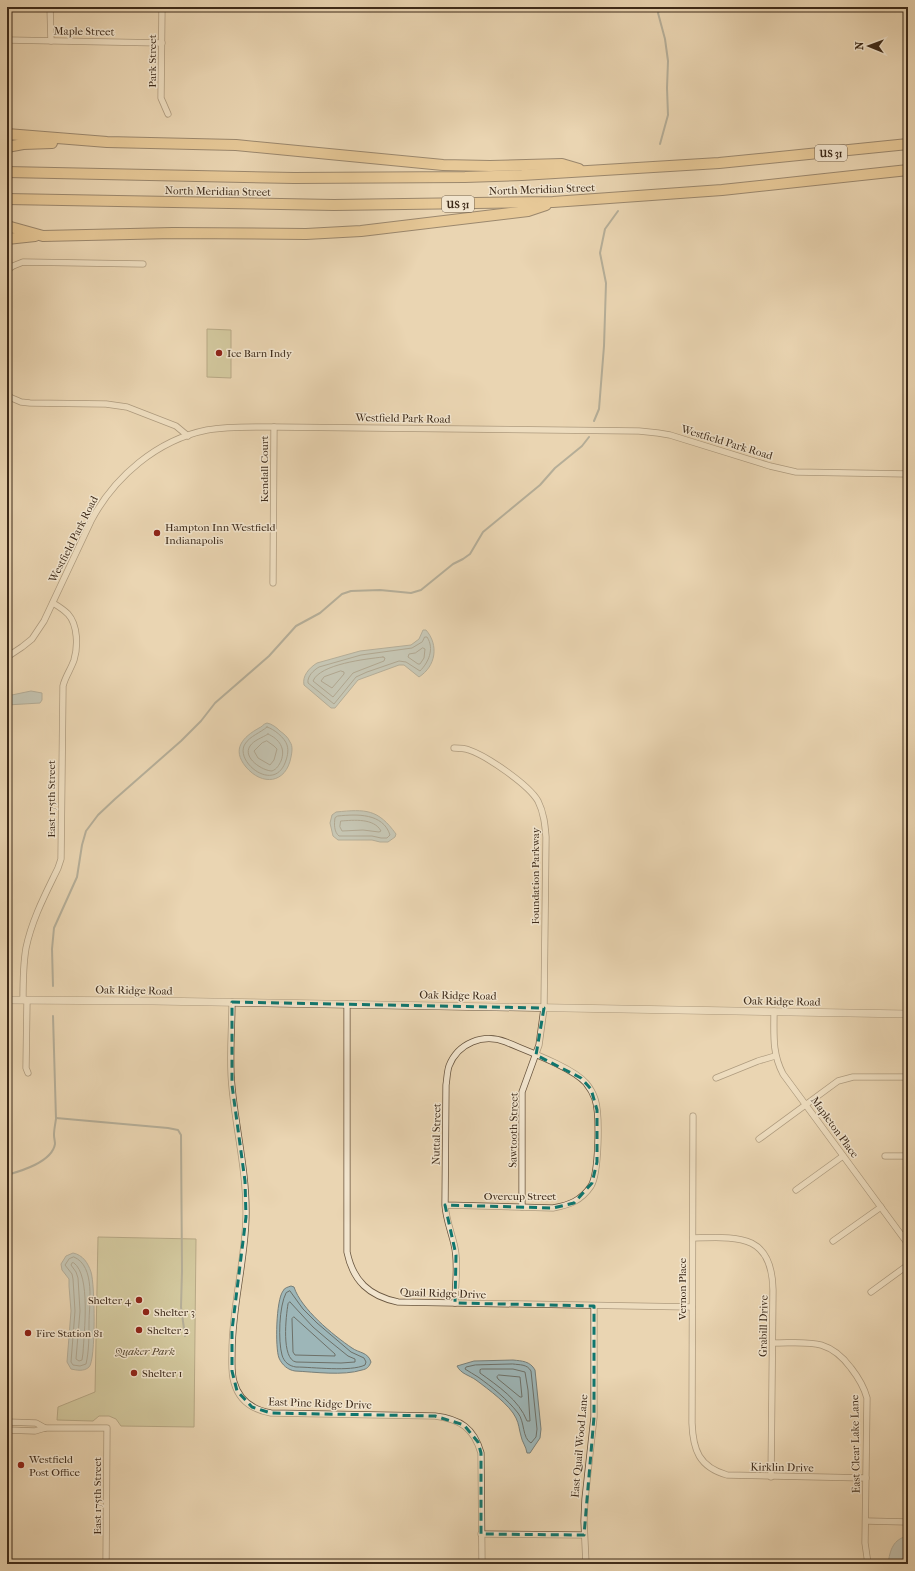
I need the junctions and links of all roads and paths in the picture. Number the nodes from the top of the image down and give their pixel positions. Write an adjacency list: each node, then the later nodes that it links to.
1 (50, 7): 4 (street)
2 (162, 7): 5 (street, Park Street)
3 (7, 40): 4 (street, Maple Street)
4 (51, 41): 5 (street, Maple Street)
5 (162, 43): 6 (street, Park Street)
6 (168, 114)
7 (7, 134): 8 (highway)
8 (78, 140): 10 (highway); 12 (highway)
9 (908, 144): 12 (highway, North Meridian Street / US 31)
10 (7, 147)
11 (908, 170): 15 (highway, North Meridian Street / US 31)
12 (587, 171): 13 (highway, North Meridian Street / US 31)
13 (7, 172)
14 (7, 199): 15 (highway, North Meridian Street / US 31)
15 (553, 202): 17 (highway)
16 (7, 226): 17 (highway)
17 (43, 236): 18 (highway)
18 (7, 239)
19 (144, 264): 20 (street)
20 (7, 270)
21 (7, 396): 23 (street)
22 (274, 427): 23 (street, Westfield Park Road); 24 (street, Westfield Park Road); 25 (street, Kendall Court)
23 (188, 436): 26 (street, Westfield Park Road)
24 (908, 474)
25 (273, 583)
26 (53, 603): 27 (street, Westfield Park Road); 30 (street, East 175th Street)
27 (7, 657)
28 (454, 748): 33 (street, Foundation Parkway)
29 (7, 1000): 30 (street, Oak Ridge Road)
30 (25, 1000): 31 (street, Oak Ridge Road); 38 (street, East 175th Street)
31 (232, 1002): 32 (street, Oak Ridge Road); 68 (street, East Pine Ridge Drive)
32 (347, 1004): 33 (street, Oak Ridge Road); 56 (street, Quail Ridge Drive)
33 (544, 1008): 34 (street, Oak Ridge Road); 36 (street, Sawtooth Street)
34 (774, 1012): 35 (street, Oak Ridge Road); 37 (street, Mapleton Place)
35 (908, 1014)
36 (536, 1055): 48 (street, Nuttal Street); 50 (street, Sawtooth Street); 50 (street, Overcup Street)
37 (775, 1056): 40 (street); 41 (street, Mapleton Place)
38 (28, 1073)
39 (908, 1077): 41 (street)
40 (716, 1078)
41 (806, 1104): 43 (street); 44 (street, Mapleton Place)
42 (693, 1116): 51 (street, Vernon Place)
43 (759, 1139)
44 (843, 1156): 47 (street); 49 (street, Mapleton Place)
45 (885, 1156): 46 (street)
46 (908, 1156)
47 (796, 1190)
48 (445, 1205): 50 (street, Overcup Street); 56 (street, Nuttal Street)
49 (881, 1206): 52 (street); 53 (street, Mapleton Place)
50 (522, 1207)
51 (693, 1238): 58 (street, Vernon Place); 59 (street, Grabill Drive)
52 (833, 1241)
53 (908, 1244)
54 (908, 1265): 55 (street)
55 (871, 1292)
56 (455, 1303): 57 (street, Quail Ridge Drive)
57 (594, 1306): 58 (street, Quail Ridge Drive); 69 (street, East Quail Wood Lane)
58 (692, 1307): 63 (street, Vernon Place)
59 (773, 1343): 64 (street, Grabill Drive); 65 (street, East Clear Lake Lane)
60 (7, 1422): 61 (street)
61 (45, 1428): 62 (street); 70 (street, East 175th Street)
62 (7, 1430)
63 (702, 1460): 64 (street, Kirklin Drive)
64 (771, 1477): 65 (street, Kirklin Drive)
65 (866, 1478): 66 (street, East Clear Lake Lane)
66 (866, 1521): 67 (street); 73 (street, East Clear Lake Lane)
67 (908, 1522)
68 (482, 1534): 69 (street); 71 (street, East Pine Ridge Drive)
69 (584, 1535): 72 (street, East Quail Wood Lane)
70 (106, 1564)
71 (482, 1564)
72 (586, 1564)
73 (868, 1564)

